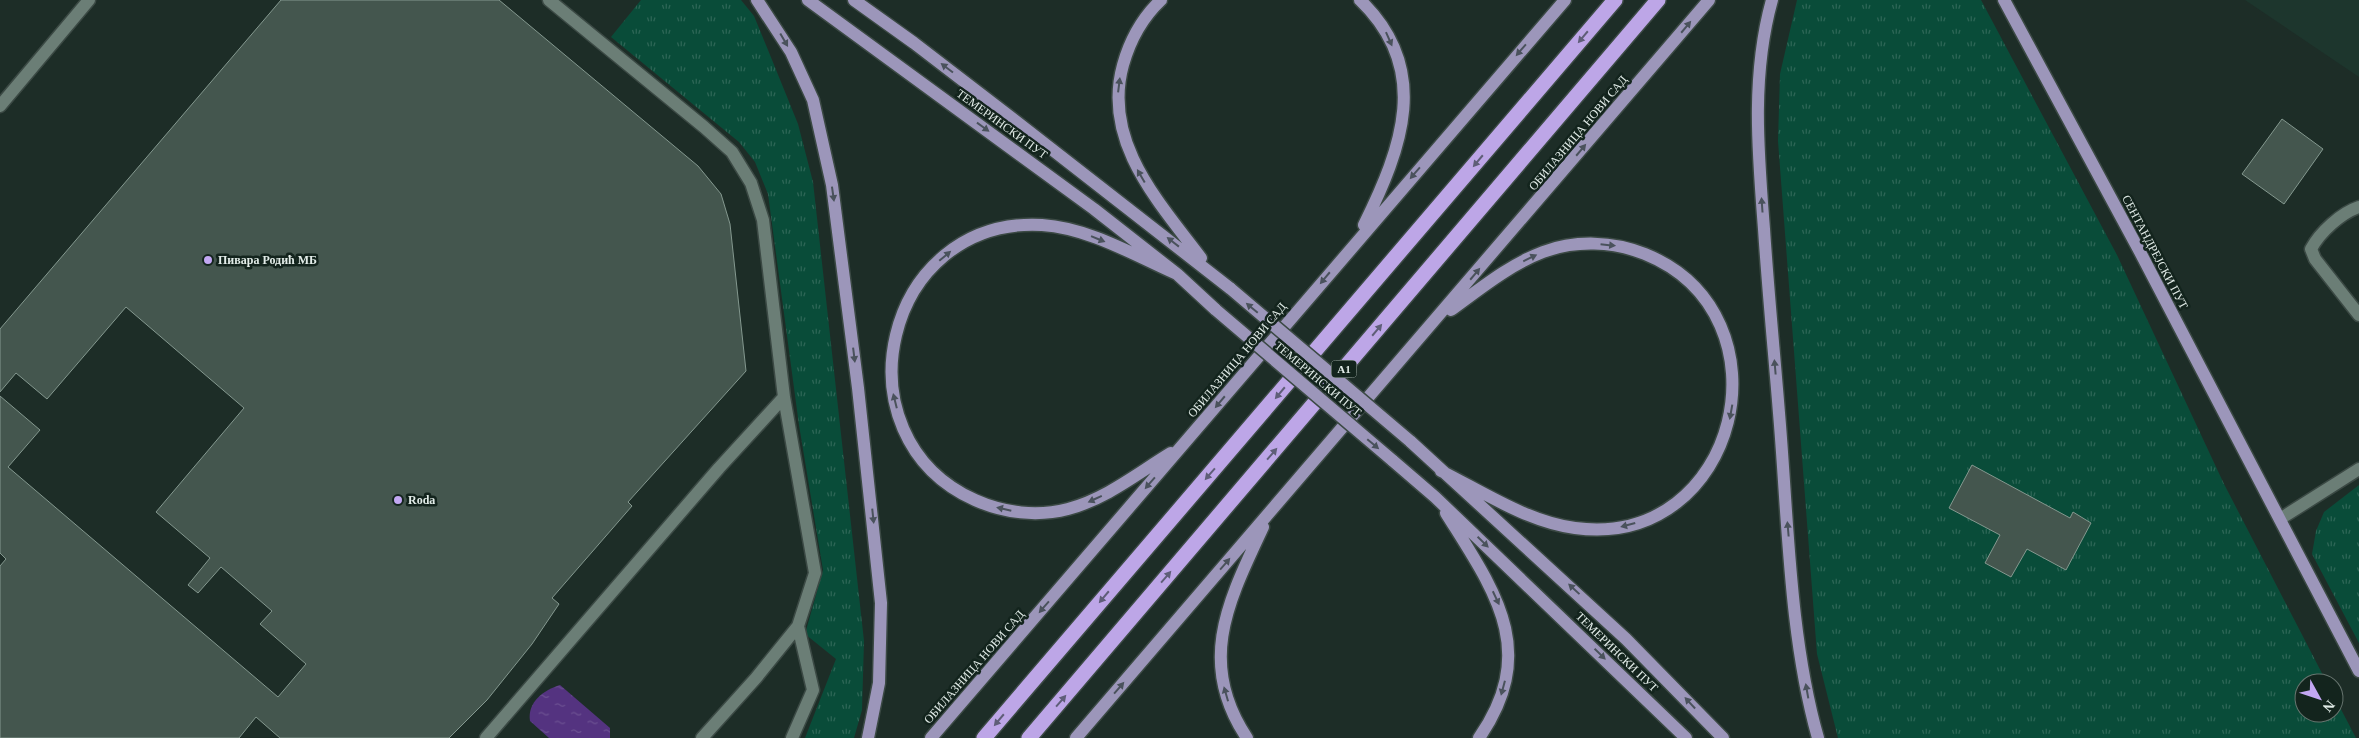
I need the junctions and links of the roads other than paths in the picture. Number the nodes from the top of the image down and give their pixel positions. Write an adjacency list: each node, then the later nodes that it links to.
1 (89, 0): 14 (street)
2 (549, 0): 21 (street)
3 (757, 0): 33 (main road, one-way to 33)
4 (808, 0): 18 (main road, ТЕМЕРИНСКИ ПУТ, one-way to 18)
5 (854, 0): 17 (main road, ТЕМЕРИНСКИ ПУТ, one-way to 5)
6 (1161, 0): 17 (main road, one-way to 6)
7 (1360, 0): 16 (main road, one-way to 16)
8 (1565, 0): 16 (main road, ОБИЛАЗНИЦА НОВИ САД, one-way to 16)
9 (1615, 0): 35 (highway, A1, one-way to 35)
10 (1658, 0): 36 (highway, A1, one-way to 10)
11 (1709, 0): 20 (main road, ОБИЛАЗНИЦА НОВИ САД, one-way to 11)
12 (1772, 0): 42 (main road, one-way to 12)
13 (2004, 0): 27 (main road, СЕНТАНДРЕЈСКИ ПУТ)
14 (0, 106)
15 (2359, 207): 19 (street)
16 (1356, 241): 22 (main road, ОБИЛАЗНИЦА НОВИ САД, one-way to 22)
17 (1211, 272): 24 (main road, ТЕМЕРИНСКИ ПУТ, one-way to 17, bridge)
18 (1177, 274): 22 (main road, one-way to 18); 25 (main road, ТЕМЕРИНСКИ ПУТ, one-way to 25, bridge)
19 (2359, 315)
20 (1432, 325): 24 (main road, one-way to 24); 26 (main road, ОБИЛАЗНИЦА НОВИ САД)
21 (784, 397): 28 (street); 30 (street)
22 (1182, 446): 34 (main road, ОБИЛАЗНИЦА НОВИ САД, one-way to 34)
23 (2359, 469): 27 (street)
24 (1441, 471): 41 (main road, ТЕМЕРИНСКИ ПУТ, one-way to 24)
25 (1435, 496): 39 (main road, one-way to 39); 40 (main road, ТЕМЕРИНСКИ ПУТ, one-way to 40)
26 (1270, 512): 37 (main road, ОБИЛАЗНИЦА НОВИ САД, one-way to 26); 38 (main road, one-way to 26)
27 (2280, 519): 29 (main road, СЕНТАНДРЕЈСКИ ПУТ)
28 (798, 626): 31 (street); 32 (street)
29 (2359, 671)
30 (486, 738)
31 (702, 738)
32 (792, 738)
33 (868, 738)
34 (931, 738)
35 (984, 738)
36 (1029, 738)
37 (1076, 738)
38 (1247, 738)
39 (1479, 738)
40 (1686, 738)
41 (1723, 738)
42 (1818, 738)

